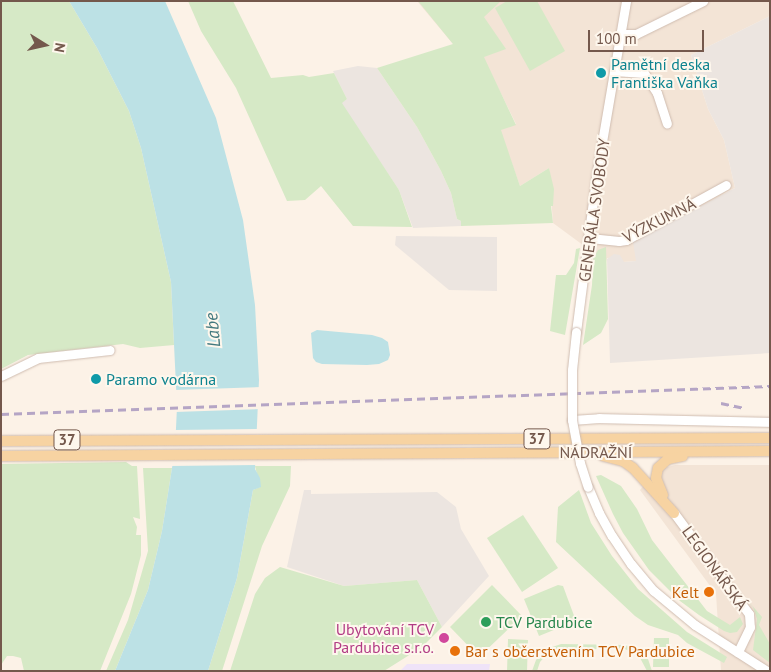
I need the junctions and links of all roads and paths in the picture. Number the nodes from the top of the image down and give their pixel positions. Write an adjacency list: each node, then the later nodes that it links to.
1 (626, 1): 3 (street, GENERÁLA SVOBODY)
2 (703, 1): 3 (street)
3 (620, 34): 4 (street, GENERÁLA SVOBODY)
4 (614, 72): 5 (street); 7 (street, GENERÁLA SVOBODY)
5 (667, 123)
6 (726, 185): 7 (street, VÝZKUMNÁ)
7 (590, 238): 10 (street, GENERÁLA SVOBODY, bridge)
8 (110, 350): 9 (street)
9 (1, 376)
10 (572, 420): 11 (street); 19 (street, bridge)
11 (770, 422)
12 (770, 438): 13 (main road, NÁDRAŽNÍ / 37)
13 (1, 441)
14 (770, 451): 16 (main road, NÁDRAŽNÍ / 37)
15 (582, 452): 16 (main road, NÁDRAŽNÍ / 37); 17 (main road, NÁDRAŽNÍ / 37); 18 (main road)
16 (702, 452): 18 (main road)
17 (1, 456)
18 (674, 513): 19 (street, LEGIONÁŘSKÁ)
19 (738, 652): 20 (street)
20 (767, 671)

